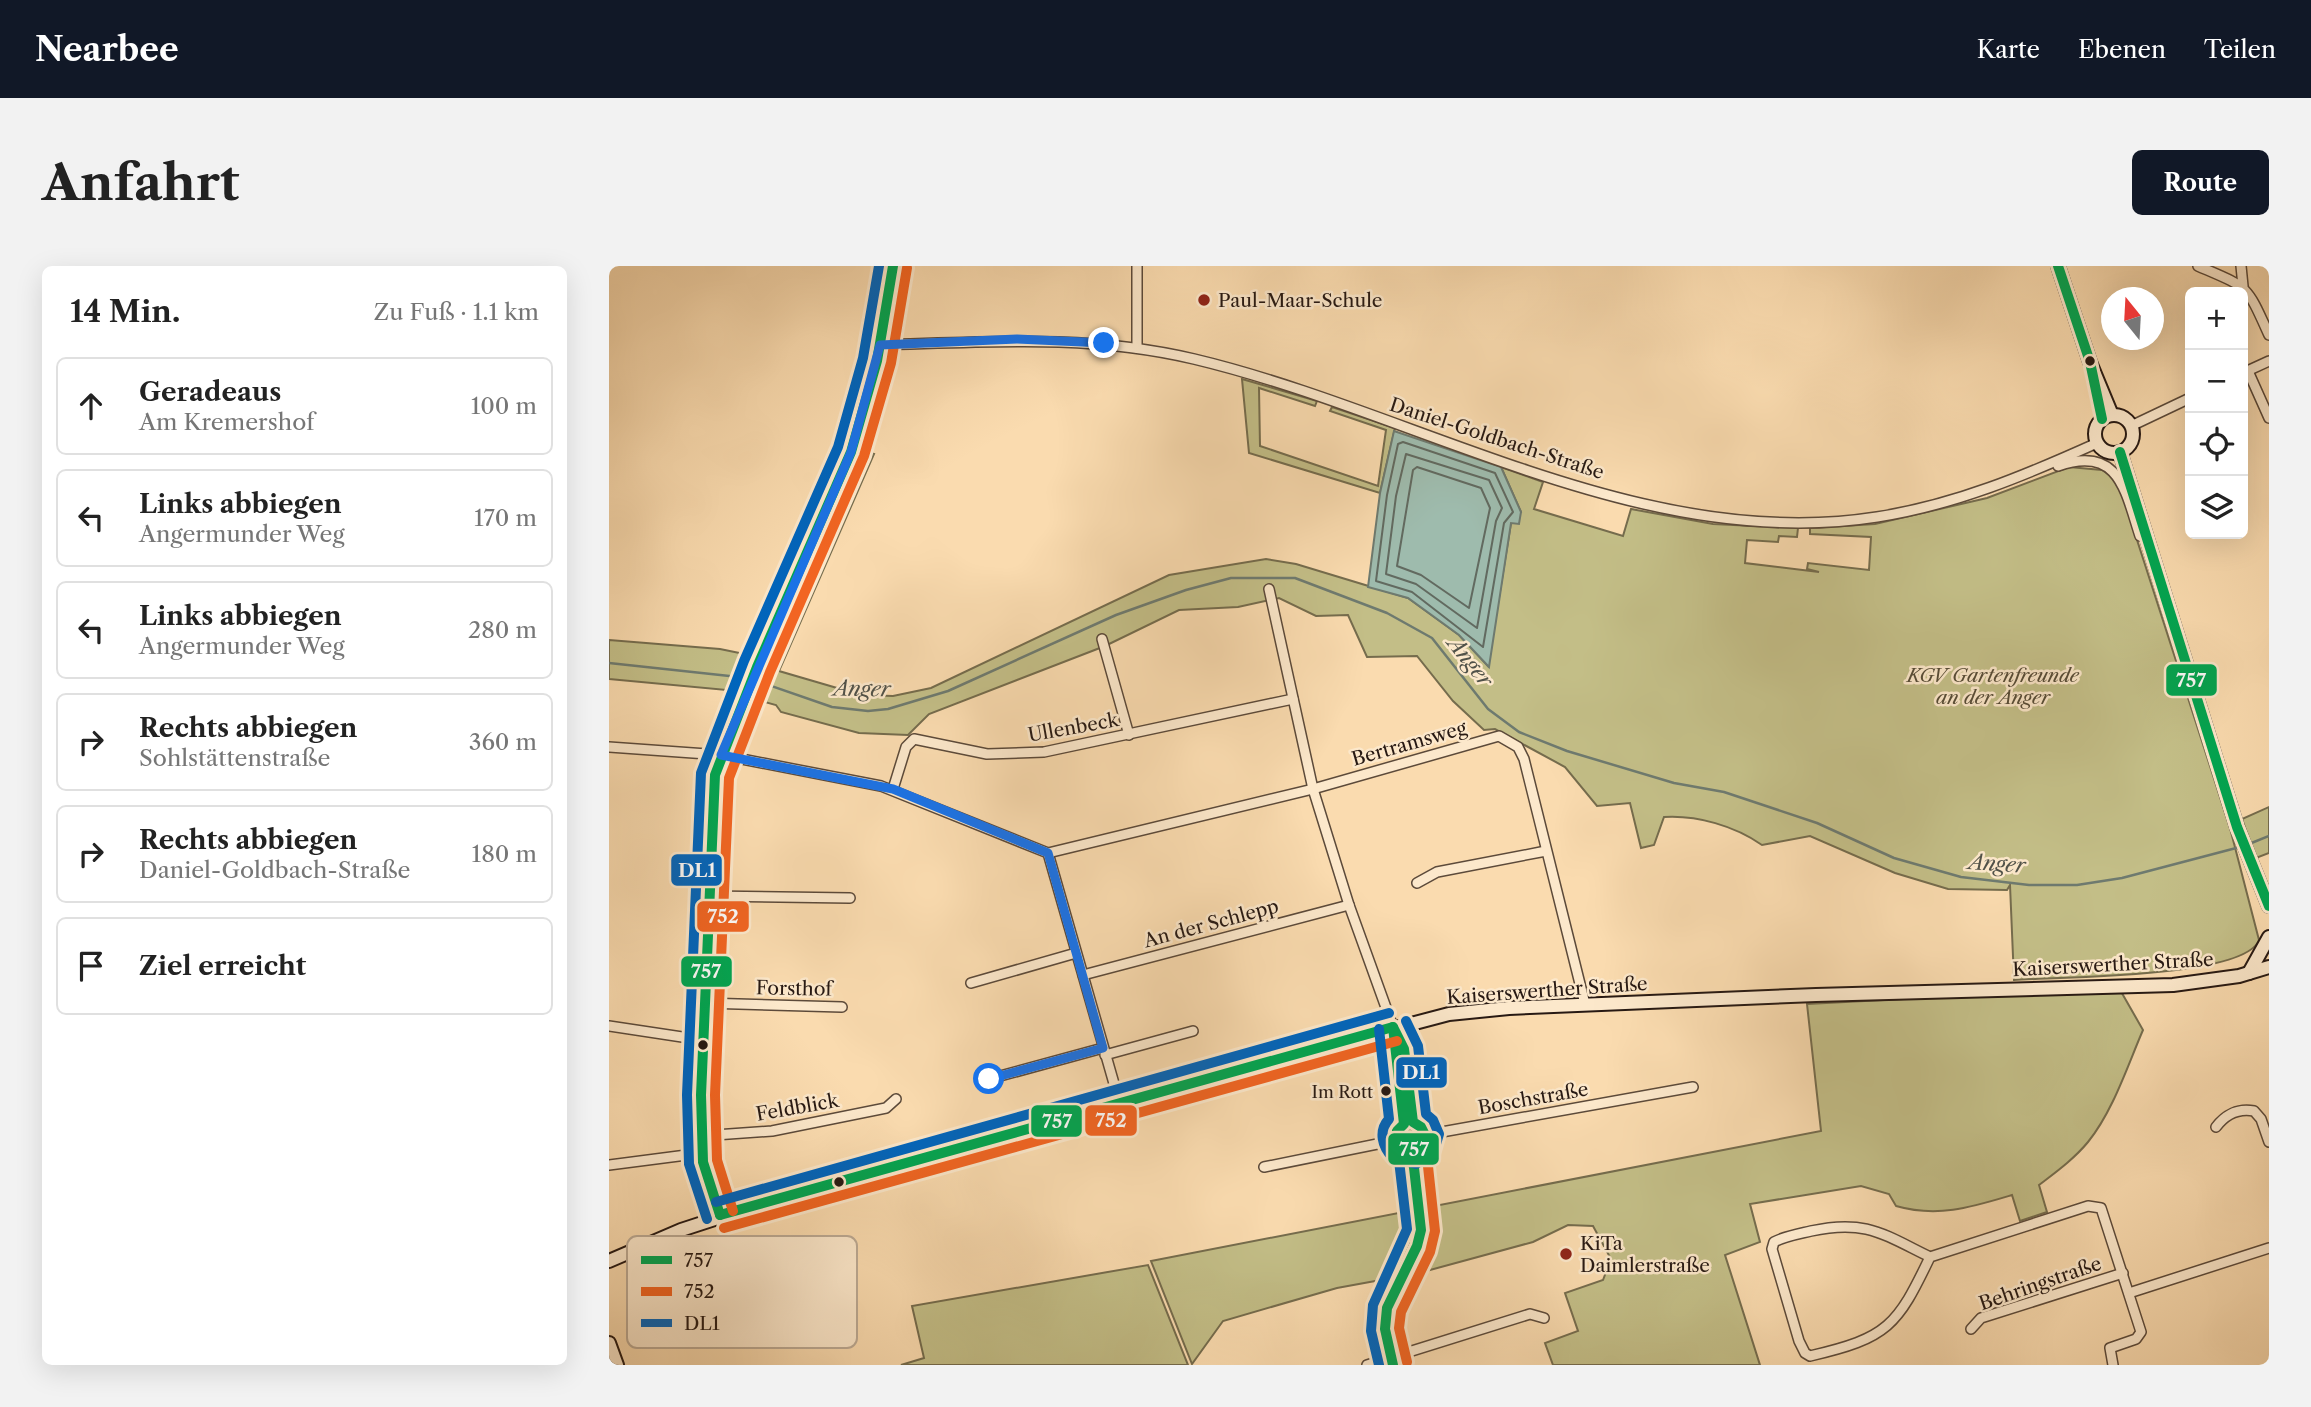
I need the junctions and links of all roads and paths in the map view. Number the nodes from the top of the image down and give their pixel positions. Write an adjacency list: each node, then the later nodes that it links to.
1 (893, 266): 8 (street)
2 (1137, 266): 9 (street)
3 (2058, 266): 14 (street)
4 (2198, 266): 6 (street)
5 (2241, 266): 6 (street)
6 (2243, 286): 7 (street)
7 (2269, 335)
8 (880, 345): 9 (street, Daniel-Goldbach-Straße); 26 (street)
9 (1137, 348): 19 (street, Daniel-Goldbach-Straße)
10 (2269, 361): 11 (street)
11 (2248, 371)
12 (2248, 378): 15 (street)
13 (2185, 400): 16 (street)
14 (2107, 417): 16 (street); 17 (street)
15 (2269, 418)
16 (2131, 426): 18 (street)
17 (2098, 443): 18 (street); 19 (street, Daniel-Goldbach-Straße)
18 (2120, 452): 20 (street)
19 (2030, 474): 20 (street)
20 (2156, 575): 35 (street)
21 (1269, 589): 23 (street)
22 (1102, 639): 24 (street)
23 (1293, 699): 24 (street, Ullenbeck); 28 (street)
24 (1129, 736): 27 (street, Ullenbeck)
25 (609, 747): 26 (street)
26 (721, 755): 27 (street); 32 (street)
27 (893, 789): 30 (street)
28 (1313, 789): 29 (street, Bertramsweg); 30 (street, Bertramsweg); 34 (street)
29 (1546, 851): 31 (street); 44 (street, Bertramsweg)
30 (1048, 853): 37 (street)
31 (1417, 883)
32 (708, 896): 33 (street); 43 (street)
33 (850, 898)
34 (1349, 905): 40 (street, An der Schlepp); 47 (street)
35 (2269, 906)
36 (2269, 937): 39 (street)
37 (1076, 953): 40 (street); 42 (street)
38 (2269, 967): 39 (street, Kaiserswerther Straße)
39 (2249, 973): 41 (street); 44 (street, Kaiserswerther Straße)
40 (1083, 975): 50 (street)
41 (2269, 976)
42 (971, 983)
43 (704, 1003): 45 (street, Forsthof); 49 (street)
44 (1585, 1004): 47 (street, Kaiserswerther Straße)
45 (842, 1007)
46 (609, 1026): 49 (street)
47 (1394, 1027): 54 (street, Kaiserswerther Straße); 55 (street)
48 (1193, 1031): 50 (street)
49 (702, 1040): 58 (street)
50 (1104, 1052): 51 (street); 54 (street)
51 (989, 1079)
52 (1693, 1087): 57 (street, Boschstraße)
53 (896, 1099): 58 (street, Feldblick)
54 (1119, 1101): 65 (street, Kaiserswerther Straße)
55 (1408, 1123): 57 (street); 59 (street)
56 (2216, 1127): 60 (street)
57 (1425, 1135): 61 (street)
58 (701, 1136): 62 (street)
59 (1397, 1140): 61 (street); 64 (street)
60 (2269, 1142)
61 (1412, 1150): 76 (street)
62 (702, 1153): 63 (street); 65 (street)
63 (609, 1166)
64 (1263, 1167)
65 (720, 1215): 66 (street, Kaiserswerther Straße)
66 (669, 1236)
67 (2269, 1248): 72 (street)
68 (1930, 1257): 68 (street); 71 (street)
69 (614, 1259): 70 (street)
70 (609, 1272)
71 (2123, 1273): 72 (street); 74 (street, Behringstraße)
72 (2129, 1293): 79 (street)
73 (1543, 1318): 76 (street)
74 (1971, 1329)
75 (609, 1343): 77 (street)
76 (1392, 1361): 78 (street)
77 (617, 1365)
78 (1367, 1365)
79 (2113, 1365)

